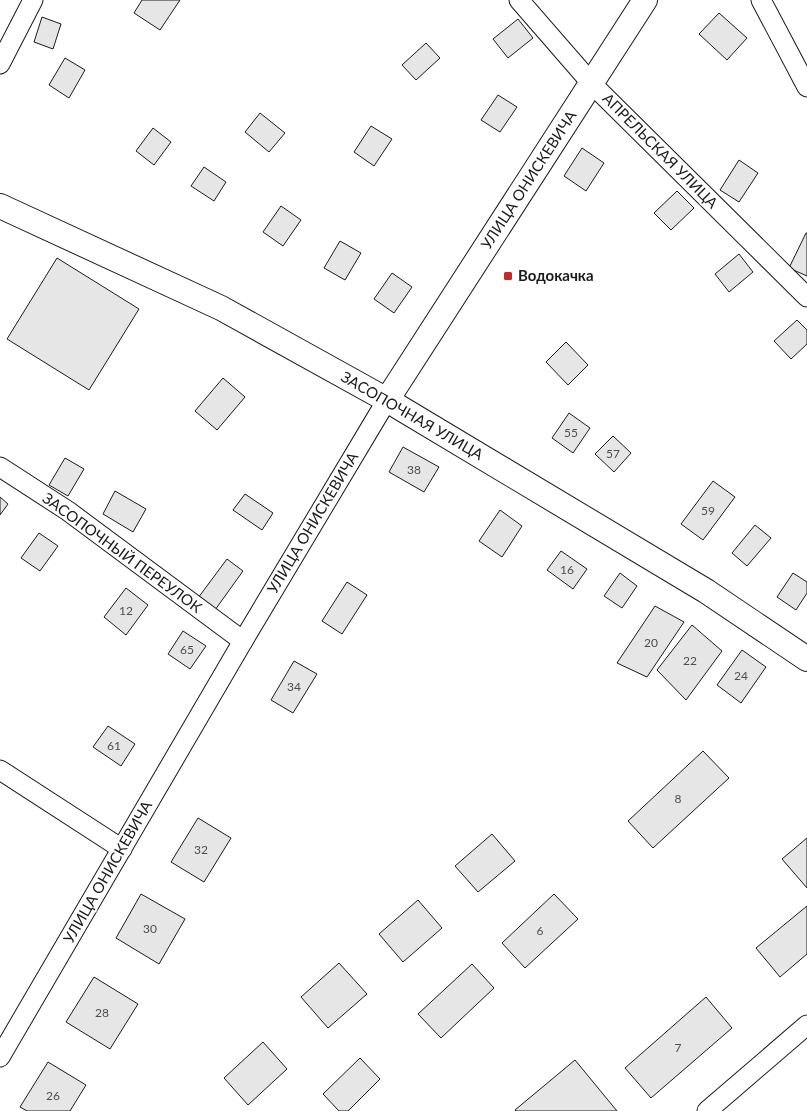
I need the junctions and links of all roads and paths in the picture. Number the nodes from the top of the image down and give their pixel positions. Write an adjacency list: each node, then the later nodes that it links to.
1 (34, 0): 5 (street)
2 (519, 0): 6 (street, АПРЕЛЬСКАЯ УЛИЦА)
3 (645, 0): 6 (street, УЛИЦА ОНИСКЕВИЧА)
4 (760, 0): 7 (street)
5 (0, 64)
6 (592, 84): 9 (street, АПРЕЛЬСКАЯ УЛИЦА); 10 (street, УЛИЦА ОНИСКЕВИЧА)
7 (807, 88)
8 (0, 206): 10 (street, ЗАСОПОЧНАЯ УЛИЦА)
9 (807, 297)
10 (387, 400): 12 (street, УЛИЦА ОНИСКЕВИЧА); 13 (street, ЗАСОПОЧНАЯ УЛИЦА)
11 (0, 466): 12 (street, ЗАСОПОЧНЫЙ ПЕРЕУЛОК)
12 (243, 641): 15 (street, УЛИЦА ОНИСКЕВИЧА)
13 (807, 659)
14 (0, 770): 15 (street)
15 (122, 849): 17 (street, УЛИЦА ОНИСКЕВИЧА)
16 (807, 1025): 18 (street)
17 (0, 1057)
18 (707, 1111)

